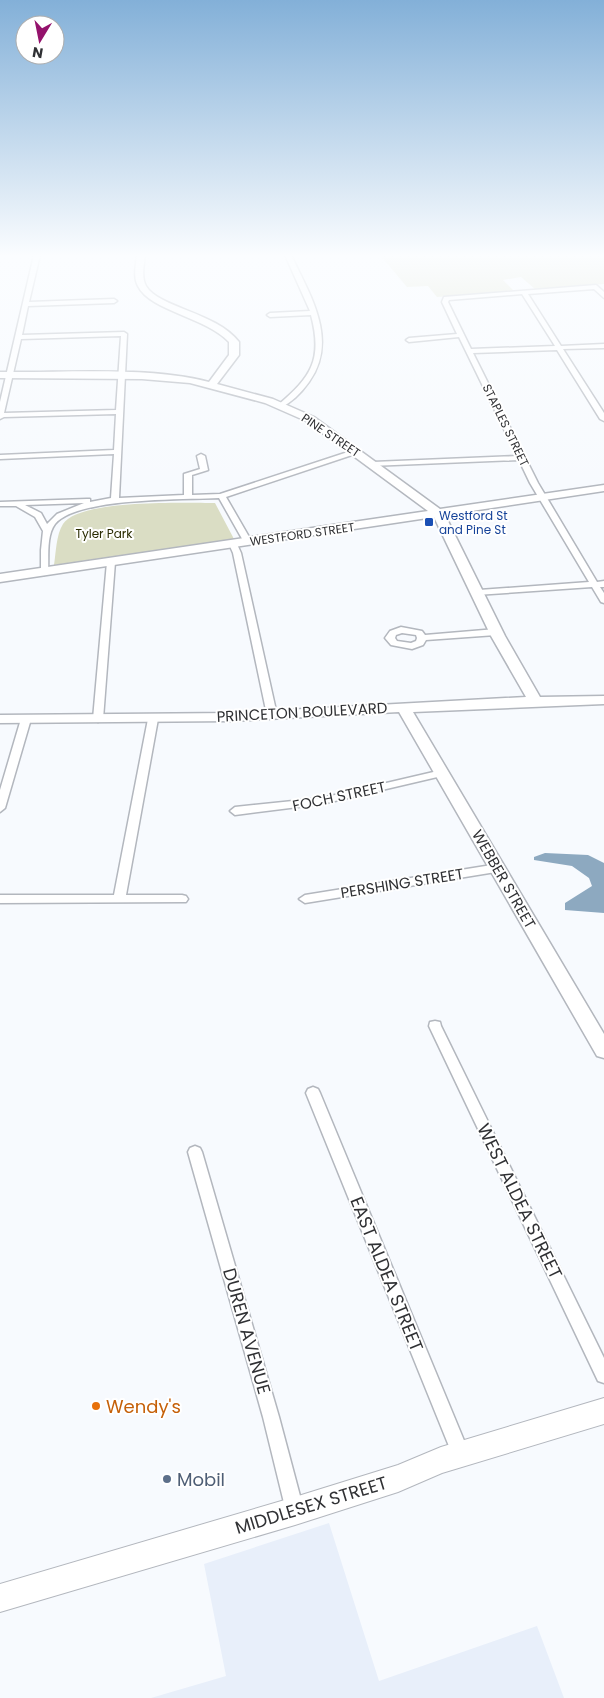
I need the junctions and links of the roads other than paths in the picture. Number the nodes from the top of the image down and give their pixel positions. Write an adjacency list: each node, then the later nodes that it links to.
1 (116, 334): 7 (street)
2 (124, 334): 13 (street)
3 (226, 334): 14 (street)
4 (319, 334): 15 (street)
5 (550, 334): 10 (street)
6 (462, 335): 8 (street); 11 (street, STAPLES STREET)
7 (18, 337): 12 (street)
8 (409, 340)
9 (604, 346): 10 (street)
10 (559, 348): 11 (street); 18 (street)
11 (470, 351): 23 (street, STAPLES STREET)
12 (5, 375): 13 (street, PINE STREET); 17 (street)
13 (122, 375): 14 (street, PINE STREET); 16 (street)
14 (212, 384): 15 (street, PINE STREET)
15 (280, 406): 20 (street, PINE STREET)
16 (120, 412): 17 (street); 19 (street)
17 (0, 416)
18 (604, 419)
19 (118, 452): 21 (street); 29 (street)
20 (357, 452): 24 (street, PINE STREET); 26 (street)
21 (0, 456)
22 (201, 456): 27 (street)
23 (521, 458): 24 (street); 28 (street, STAPLES STREET)
24 (373, 464): 32 (street, PINE STREET)
25 (604, 488): 28 (street, WESTFORD STREET)
26 (221, 496): 27 (street); 34 (street)
27 (188, 498): 29 (street)
28 (543, 498): 32 (street, WESTFORD STREET); 39 (street, STAPLES STREET)
29 (115, 501): 30 (street); 33 (street)
30 (13, 503): 31 (street); 33 (street)
31 (0, 504)
32 (438, 513): 34 (street, WESTFORD STREET); 40 (street, PINE STREET)
33 (47, 530): 37 (street)
34 (248, 542): 35 (street, WESTFORD STREET)
35 (233, 544): 36 (street, WESTFORD STREET); 47 (street)
36 (111, 562): 37 (street, WESTFORD STREET); 50 (street)
37 (44, 572): 38 (street, WESTFORD STREET)
38 (0, 578)
39 (600, 584): 40 (street); 41 (street, STAPLES STREET)
40 (478, 593): 42 (street, PINE STREET)
41 (604, 600)
42 (496, 632): 43 (street); 44 (street, PINE STREET)
43 (422, 638)
44 (535, 700): 45 (street, PRINCETON BOULEVARD); 46 (street, PRINCETON BOULEVARD)
45 (604, 700)
46 (403, 707): 47 (street, PRINCETON BOULEVARD); 52 (street, WEBBER STREET)
47 (272, 715): 51 (street, PRINCETON BOULEVARD)
48 (0, 719): 49 (street, PRINCETON BOULEVARD)
49 (26, 719): 50 (street, PRINCETON BOULEVARD); 53 (street)
50 (98, 719): 51 (street, PRINCETON BOULEVARD)
51 (153, 719): 56 (street)
52 (442, 773): 54 (street, FOCH STREET); 55 (street, WEBBER STREET)
53 (0, 808)
54 (235, 811)
55 (498, 868): 58 (street, PERSHING STREET); 61 (street, WEBBER STREET)
56 (119, 899): 57 (street); 59 (street)
57 (182, 899)
58 (305, 899)
59 (0, 900)
60 (435, 1026): 64 (street, WEST ALDEA STREET)
61 (604, 1051)
62 (313, 1093): 66 (street, EAST ALDEA STREET)
63 (195, 1152): 67 (street, DUREN AVENUE)
64 (604, 1375)
65 (604, 1410): 66 (main road, MIDDLESEX STREET)
66 (461, 1455): 67 (main road, MIDDLESEX STREET)
67 (295, 1511): 68 (main road, MIDDLESEX STREET)
68 (5, 1595)

